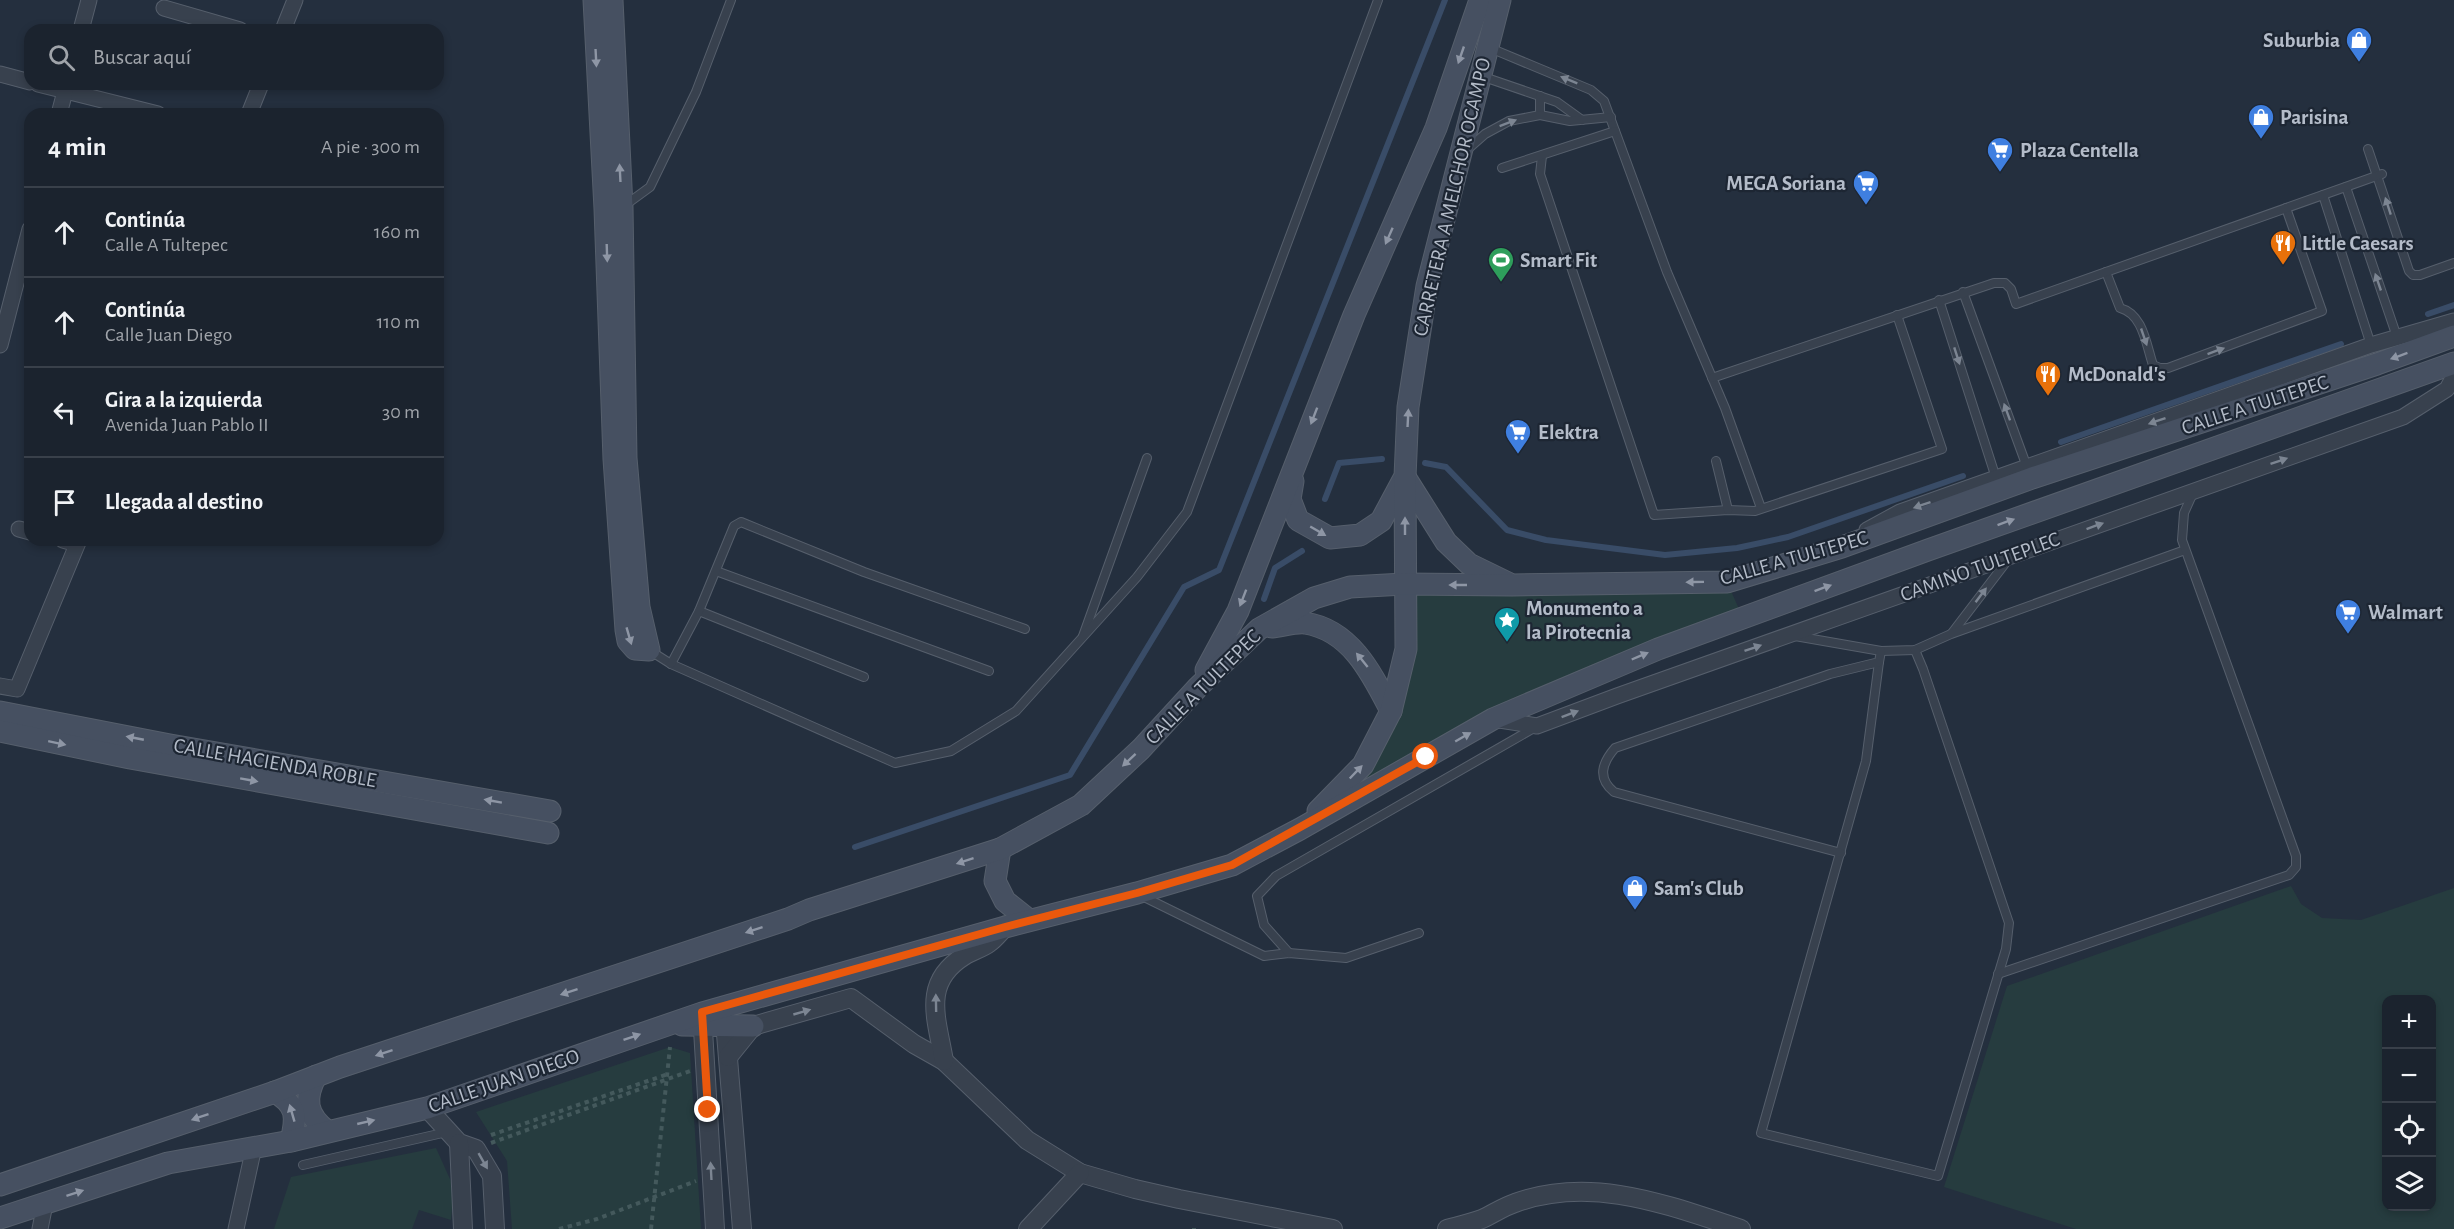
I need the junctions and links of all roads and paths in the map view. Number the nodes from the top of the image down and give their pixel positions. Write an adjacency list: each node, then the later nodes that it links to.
1 (89, 0): 10 (street)
2 (295, 0): 12 (street)
3 (594, 0): 35 (main road, one-way to 35)
4 (612, 0): 35 (main road, one-way to 4)
5 (731, 0): 35 (lane)
6 (1378, 0): 72 (lane)
7 (1480, 0): 53 (main road, CARRETERA A MELCHOR OCAMPO, one-way to 53)
8 (1500, 0): 13 (main road, CARRETERA A MELCHOR OCAMPO)
9 (164, 8): 11 (street)
10 (83, 24)
11 (219, 24)
12 (285, 24)
13 (1486, 46): 15 (main road, CARRETERA A MELCHOR OCAMPO); 25 (lane, one-way to 13)
14 (0, 74): 16 (street)
15 (1480, 76): 20 (lane); 29 (main road, CARRETERA A MELCHOR OCAMPO)
16 (24, 80)
17 (65, 90): 21 (street)
18 (73, 90): 22 (street)
19 (259, 90): 23 (street)
20 (1540, 96): 24 (lane); 26 (lane)
21 (61, 108)
22 (137, 108)
23 (251, 108)
24 (1540, 115): 26 (lane); 29 (lane, one-way to 24)
25 (1611, 117): 26 (lane); 27 (lane)
26 (1583, 120)
27 (1615, 131): 30 (lane); 50 (lane)
28 (2368, 149): 32 (lane)
29 (1460, 155): 55 (main road, CARRETERA A MELCHOR OCAMPO, one-way to 29)
30 (1542, 156): 31 (lane); 59 (lane)
31 (1502, 168)
32 (2380, 175): 33 (lane); 38 (lane, one-way to 32)
33 (2346, 187): 34 (lane); 45 (lane, one-way to 33)
34 (2323, 195): 36 (lane); 47 (lane)
35 (614, 208): 73 (main road)
36 (2286, 208): 39 (lane); 39 (lane, one-way to 36)
37 (24, 252): 46 (street)
38 (2454, 263)
39 (2106, 272): 40 (lane)
40 (1963, 292): 41 (lane); 54 (lane, one-way to 40)
41 (1939, 300): 42 (lane); 56 (lane, one-way to 56)
42 (1898, 315): 50 (lane); 58 (lane)
43 (2454, 321): 45 (street)
44 (2454, 336): 62 (main road, CALLE A TULTEPEC, one-way to 62)
45 (2397, 337): 47 (street)
46 (0, 345)
47 (2371, 345): 54 (street, one-way to 54)
48 (2454, 363): 84 (main road, CALLE A TULTEPEC, one-way to 48)
49 (2454, 376): 57 (street, CAMINO TULTEPLEC, one-way to 49)
50 (1712, 378): 58 (lane)
51 (1147, 458): 72 (lane)
52 (1716, 461): 59 (lane)
53 (1295, 465): 55 (main road, one-way to 55); 81 (main road, CARRETERA A MELCHOR OCAMPO, one-way to 81)
54 (2027, 467): 56 (street)
55 (1405, 477): 65 (main road, CARRETERA A MELCHOR OCAMPO, one-way to 55); 66 (main road)
56 (1996, 478): 62 (street, one-way to 62)
57 (2194, 491): 61 (lane); 63 (street, CAMINO TULTEPLEC, one-way to 57)
58 (1761, 508): 59 (lane)
59 (1728, 510)
60 (71, 546): 80 (street)
61 (2185, 550): 70 (lane); 97 (lane)
62 (1824, 552): 66 (main road, CALLE A TULTEPEC, one-way to 66)
63 (2010, 556): 70 (lane, one-way to 63); 71 (street, CAMINO TULTEPLEC)
64 (716, 571): 67 (lane); 68 (lane); 78 (lane)
65 (1404, 584): 66 (main road, CALLE A TULTEPEC, one-way to 65); 69 (main road, CALLE A TULTEPEC); 82 (main road, CARRETERA A MELCHOR OCAMPO)
66 (1512, 585)
67 (699, 611): 77 (lane); 79 (lane)
68 (1025, 629)
69 (1259, 629): 81 (main road, CALLE A TULTEPEC); 82 (main road, one-way to 69)
70 (1951, 634): 74 (lane)
71 (1789, 635): 75 (lane); 85 (street, CAMINO TULTEPLEC, one-way to 71)
72 (1081, 640): 77 (lane)
73 (649, 650): 77 (lane)
74 (1915, 650): 75 (lane); 97 (lane)
75 (1881, 651): 76 (lane)
76 (1879, 662): 91 (lane); 91 (lane)
77 (671, 664)
78 (989, 671)
79 (864, 677)
80 (0, 686)
81 (1197, 687): 90 (main road, CALLE A TULTEPEC, one-way to 90)
82 (1391, 711): 88 (main road, CARRETERA A MELCHOR OCAMPO, one-way to 82)
83 (0, 712): 87 (main road, CALLE HACIENDA ROBLE, one-way to 83)
84 (1493, 719): 85 (street, CAMINO TULTEPLEC); 88 (main road, CALLE A TULTEPEC, one-way to 84)
85 (1538, 726): 96 (lane)
86 (0, 731): 89 (main road, CALLE HACIENDA ROBLE, one-way to 89)
87 (550, 811)
88 (1300, 829): 92 (main road, CALLE A TULTEPEC)
89 (548, 833)
90 (999, 849): 93 (main road); 104 (main road, CALLE A TULTEPEC, one-way to 104)
91 (1841, 852): 97 (lane)
92 (1137, 893): 93 (main road, CALLE A TULTEPEC); 96 (lane)
93 (1029, 920): 94 (main road, CALLE A TULTEPEC)
94 (1005, 927): 98 (main road); 102 (street, one-way to 94)
95 (1419, 933): 96 (lane)
96 (1289, 953)
97 (1998, 974)
98 (715, 1021): 99 (main road); 101 (street); 103 (street); 107 (main road, CALLE JUAN DIEGO, one-way to 98)
99 (753, 1026): 101 (street); 102 (street, one-way to 102)
100 (670, 1047): 105 (path)
101 (728, 1057): 127 (street)
102 (944, 1061): 114 (street)
103 (705, 1066): 105 (path); 126 (street, one-way to 103)
104 (316, 1076): 106 (main road); 108 (main road)
105 (667, 1076): 109 (path); 111 (path); 117 (path)
106 (275, 1092): 110 (main road, one-way to 106); 116 (main road, one-way to 116)
107 (427, 1108): 108 (main road, CALLE JUAN DIEGO, one-way to 107); 111 (street)
108 (327, 1131): 110 (main road, CALLE JUAN DIEGO)
109 (491, 1135)
110 (291, 1141): 112 (main road, CALLE JUAN DIEGO)
111 (461, 1141): 113 (lane); 122 (street); 123 (street, one-way to 123)
112 (254, 1147): 118 (main road, CALLE JUAN DIEGO, one-way to 112); 121 (street)
113 (303, 1165)
114 (1080, 1173): 128 (street); 129 (street)
115 (698, 1180): 117 (path)
116 (0, 1185)
117 (655, 1197): 124 (path); 125 (path)
118 (45, 1203): 119 (main road, CALLE JUAN DIEGO); 120 (street)
119 (0, 1218)
120 (40, 1229)
121 (236, 1229)
122 (463, 1229)
123 (495, 1229)
124 (559, 1229)
125 (651, 1229)
126 (715, 1229)
127 (742, 1229)
128 (1028, 1229)
129 (1333, 1229)
130 (1447, 1229): 131 (street)
131 (1741, 1229)

